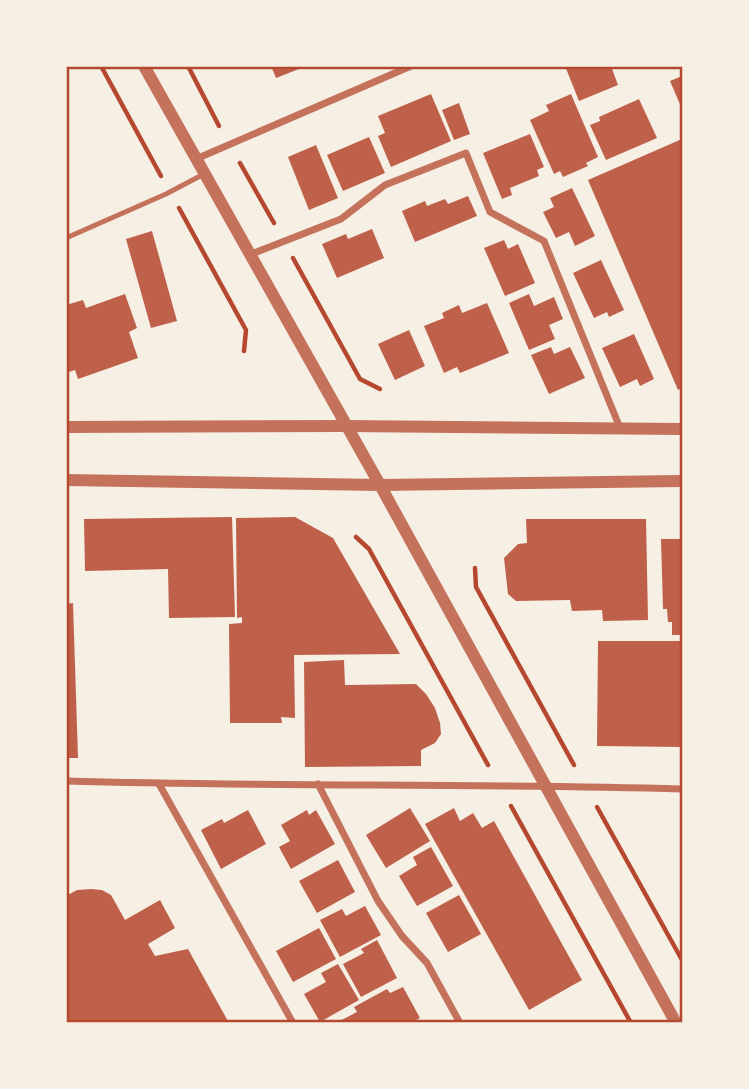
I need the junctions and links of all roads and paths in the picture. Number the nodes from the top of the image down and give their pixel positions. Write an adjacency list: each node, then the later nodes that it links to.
1 (144, 66): 3 (street)
2 (411, 66): 3 (street)
3 (196, 159): 4 (street)
4 (204, 174): 5 (lane); 6 (street)
5 (66, 238)
6 (249, 255): 9 (street); 11 (street)
7 (359, 379): 8 (path)
8 (380, 389)
9 (345, 426): 10 (street); 11 (street); 15 (street)
10 (66, 427)
11 (620, 428): 12 (street)
12 (682, 429)
13 (66, 480): 15 (street)
14 (682, 481): 15 (street)
15 (380, 485): 19 (street)
16 (66, 781): 17 (street)
17 (159, 784): 18 (street); 21 (street)
18 (318, 784): 19 (street); 22 (street)
19 (544, 785): 20 (street); 23 (street)
20 (682, 789)
21 (293, 1023)
22 (460, 1023)
23 (676, 1023)

